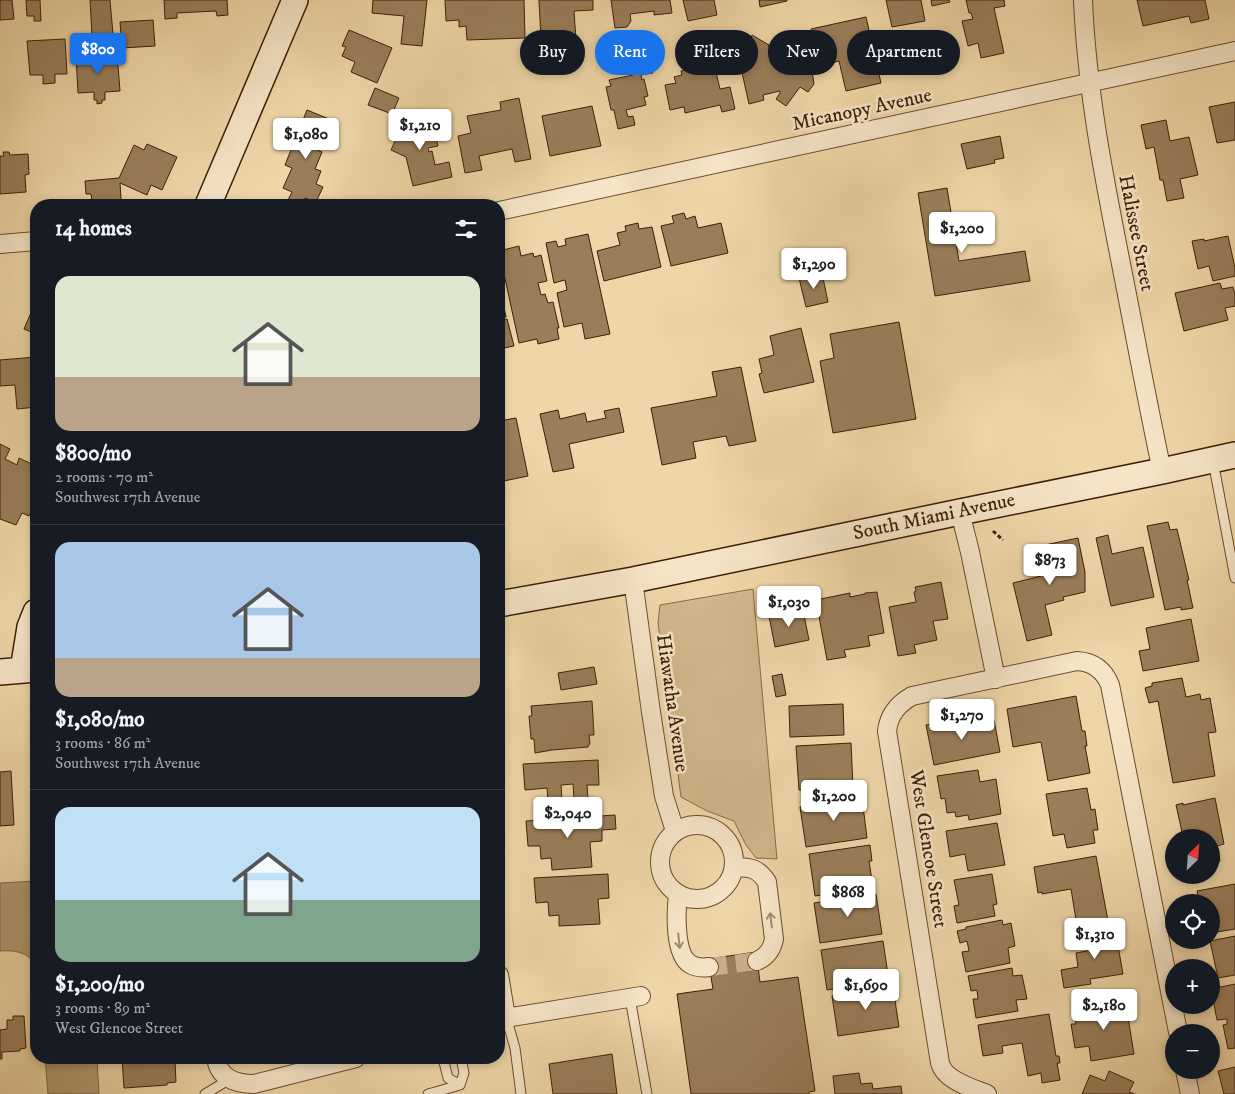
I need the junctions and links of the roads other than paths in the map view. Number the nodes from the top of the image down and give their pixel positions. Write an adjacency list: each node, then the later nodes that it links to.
1 (295, 0): 5 (main road)
2 (1083, 0): 4 (street, Halissee Street)
3 (1235, 51): 4 (street, Micanopy Avenue)
4 (1089, 82): 6 (street, Micanopy Avenue); 10 (street, Halissee Street)
5 (211, 199)
6 (505, 210)
7 (30, 242): 8 (street)
8 (0, 244)
9 (1224, 458): 10 (main road, South Miami Avenue); 12 (lane)
10 (1162, 471): 11 (main road, South Miami Avenue)
11 (960, 512): 13 (main road, South Miami Avenue); 17 (street)
12 (1235, 577)
13 (633, 580): 14 (main road, South Miami Avenue); 18 (street, Hiawatha Avenue)
14 (505, 603)
15 (30, 627): 16 (main road)
16 (20, 670)
17 (996, 679): 25 (street, West Glencoe Street); 38 (street, West Glencoe Street)
18 (675, 832): 19 (street); 20 (street)
19 (734, 867): 20 (street); 21 (street, one-way to 19)
20 (678, 894): 22 (street, one-way to 22)
21 (758, 961)
22 (709, 967)
23 (635, 997): 24 (street); 37 (lane)
24 (505, 1018)
25 (1176, 1024)
26 (505, 1025): 36 (lane)
27 (218, 1064): 31 (street)
28 (333, 1064): 31 (street)
29 (444, 1064): 33 (lane)
30 (462, 1064): 33 (lane)
31 (230, 1079): 34 (lane)
32 (1187, 1079): 39 (street)
33 (460, 1085): 35 (lane)
34 (205, 1094)
35 (428, 1094)
36 (521, 1094)
37 (647, 1094)
38 (987, 1094)
39 (1190, 1094)

